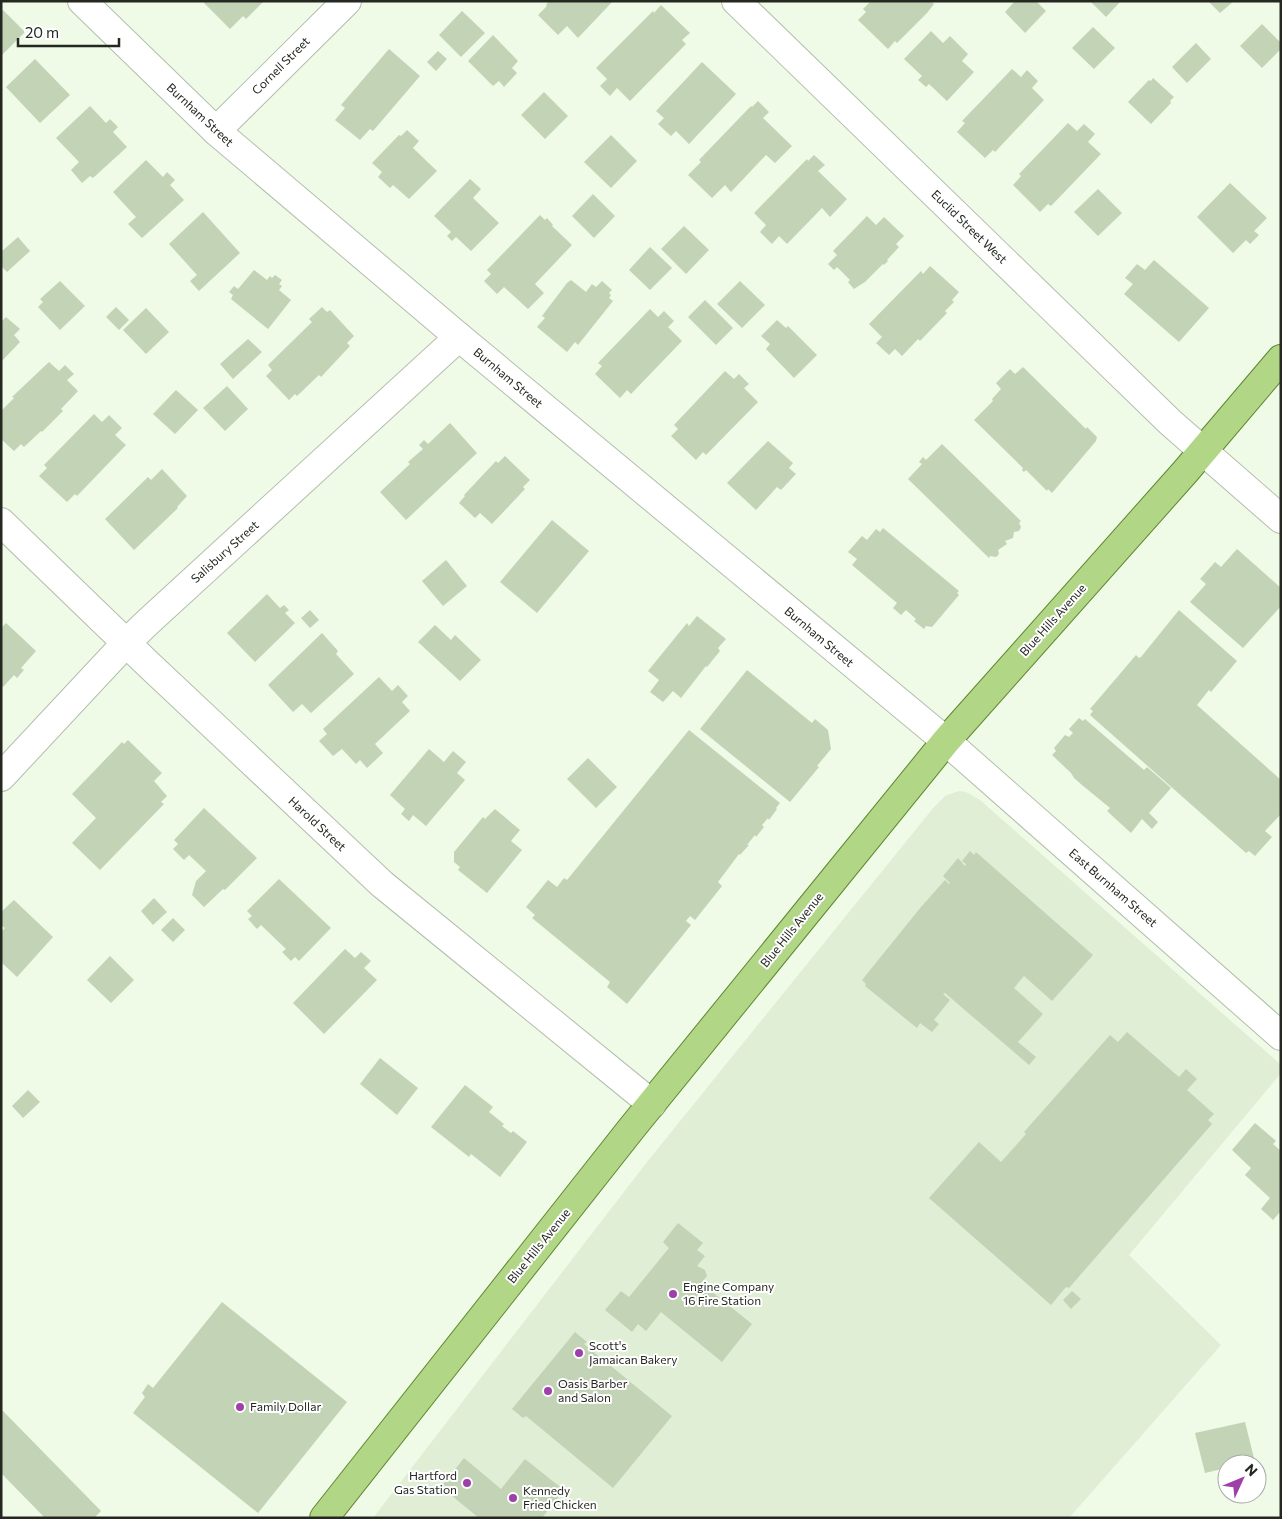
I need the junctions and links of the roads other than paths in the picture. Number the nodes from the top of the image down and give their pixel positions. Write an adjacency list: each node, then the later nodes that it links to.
1 (82, 1): 4 (street, Burnham Street)
2 (347, 1): 4 (street, Cornell Street)
3 (736, 1): 7 (street, Euclid Street West)
4 (216, 131): 5 (street, Burnham Street)
5 (459, 337): 10 (street, Salisbury Street); 11 (street, Burnham Street)
6 (1281, 360): 7 (main road, Blue Hills Avenue)
7 (1202, 450): 8 (street, Euclid Street West); 11 (main road, Blue Hills Avenue)
8 (1281, 519)
9 (1, 522): 10 (street, Harold Street)
10 (126, 643): 12 (street, Salisbury Street); 14 (street, Harold Street)
11 (946, 741): 13 (street, East Burnham Street); 14 (main road, Blue Hills Avenue)
12 (1, 777)
13 (1281, 1036)
14 (652, 1104): 15 (main road, Blue Hills Avenue)
15 (324, 1518)

